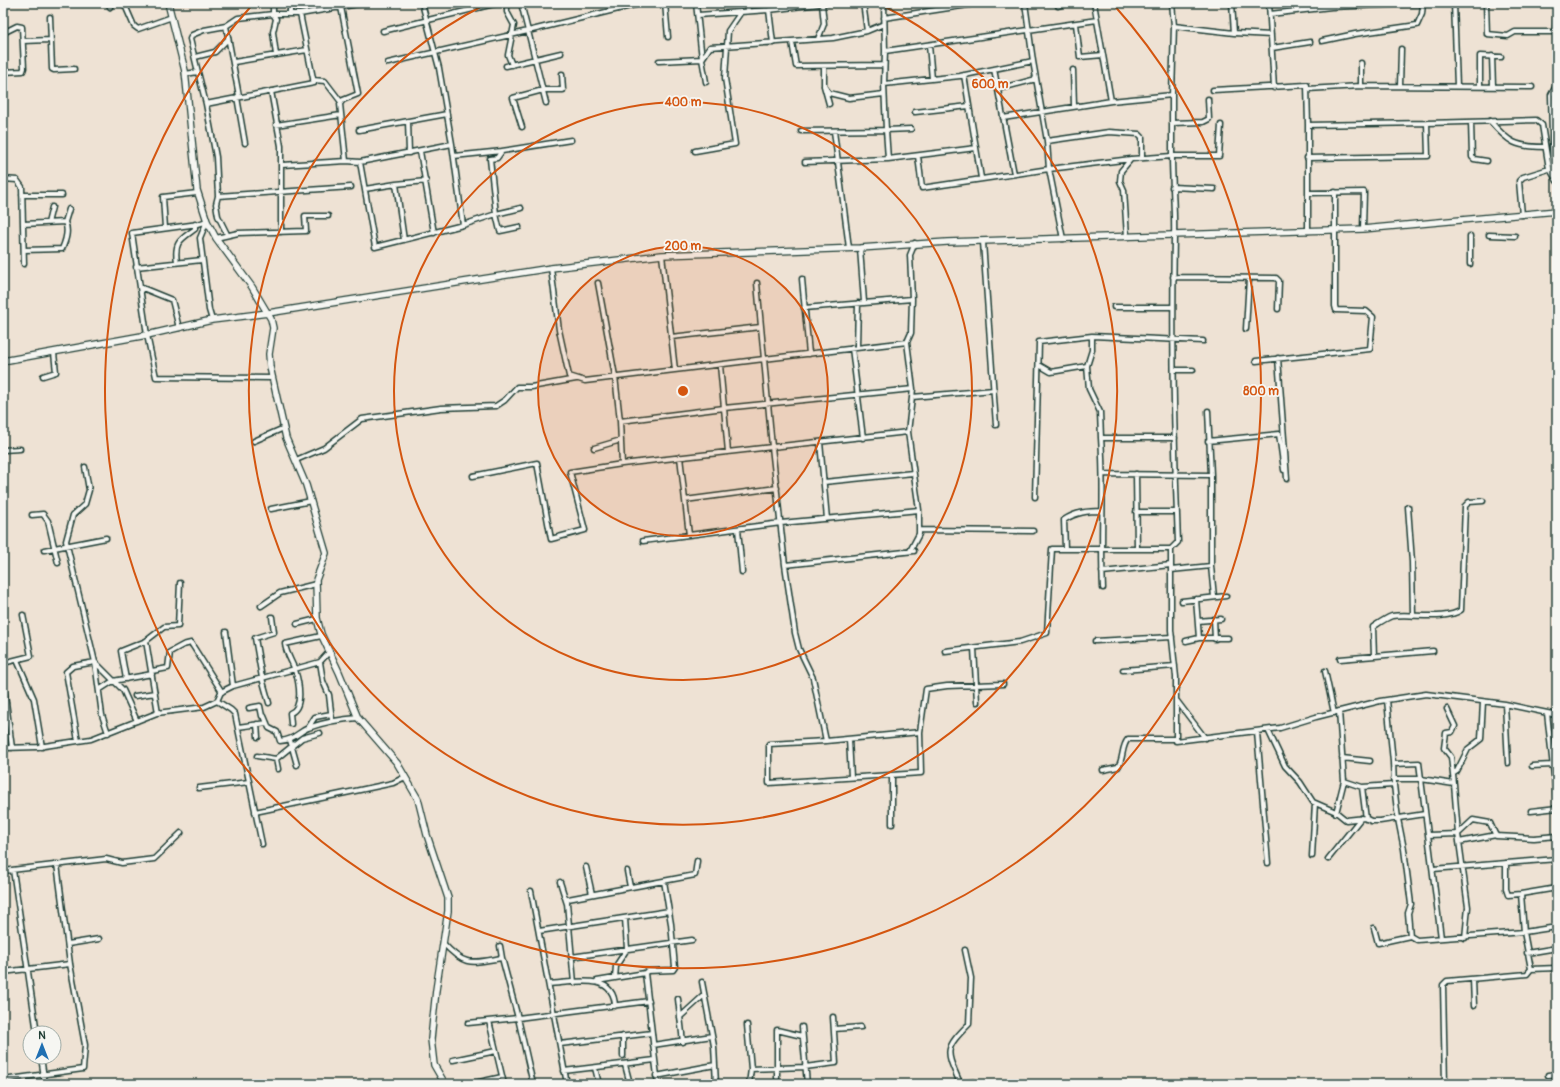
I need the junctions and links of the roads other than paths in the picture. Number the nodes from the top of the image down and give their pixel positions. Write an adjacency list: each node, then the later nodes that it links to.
1 (124, 3): 47 (street)
2 (168, 3): 47 (street)
3 (273, 3): 41 (street)
4 (290, 3): 42 (street)
5 (364, 3): 36 (street)
6 (422, 3): 50 (street)
7 (498, 3): 50 (street)
8 (507, 3): 61 (street)
9 (521, 3): 56 (street)
10 (643, 3): 56 (street)
11 (665, 3): 63 (street)
12 (696, 3): 45 (street)
13 (747, 3): 37 (street)
14 (828, 3): 31 (street)
15 (863, 3): 57 (street)
16 (884, 3): 48 (street)
17 (981, 3): 33 (street)
18 (1025, 3): 58 (street)
19 (1068, 3): 35 (street)
20 (1094, 3): 49 (street)
21 (1172, 3): 54 (street)
22 (1232, 3): 60 (street)
23 (1269, 3): 44 (street)
24 (1302, 3): 39 (street)
25 (1423, 3): 26 (street); 32 (street); 68 (street)
26 (1433, 3)
27 (1451, 3): 28 (street)
28 (1455, 3): 113 (street)
29 (1486, 3): 30 (street)
30 (1557, 3)
31 (822, 4): 38 (street); 65 (street)
32 (1365, 4): 34 (street)
33 (948, 5): 48 (street)
34 (1330, 5): 39 (street)
35 (1058, 6)
36 (341, 7): 43 (street); 128 (street)
37 (748, 10): 38 (street); 40 (street)
38 (769, 10): 71 (street)
39 (1302, 10): 44 (street)
40 (741, 12): 45 (street); 73 (street)
41 (273, 14): 42 (street); 53 (street); 80 (street)
42 (290, 14): 43 (street)
43 (300, 14): 76 (street)
44 (1270, 14): 62 (street)
45 (698, 15): 86 (street)
46 (50, 17): 66 (street)
47 (172, 17): 101 (street)
48 (884, 18): 51 (street)
49 (1097, 20): 52 (street); 81 (street)
50 (426, 21): 55 (street); 78 (street)
51 (884, 24): 57 (street); 77 (street)
52 (1076, 24): 58 (street); 81 (street)
53 (226, 26): 64 (street); 84 (street)
54 (1174, 26): 60 (street); 124 (street)
55 (382, 31)
56 (528, 31): 61 (street); 85 (street)
57 (867, 31): 65 (street)
58 (1029, 31): 72 (street); 88 (street)
59 (3, 33): 67 (street)
60 (1234, 33): 62 (street)
61 (511, 35): 78 (street); 93 (street)
62 (1271, 35): 74 (street)
63 (668, 38)
64 (228, 39): 84 (street); 89 (street)
65 (818, 39): 69 (street)
66 (50, 40): 67 (street); 96 (street)
67 (23, 41): 99 (street)
68 (1322, 41)
69 (792, 42): 71 (street); 95 (street)
70 (1310, 42): 74 (street)
71 (773, 43): 73 (street)
72 (929, 45): 77 (street); 104 (street)
73 (727, 46): 86 (street); 161 (street)
74 (1272, 48): 117 (street)
75 (1401, 49): 112 (street)
76 (306, 50): 80 (street); 105 (street)
77 (885, 51): 92 (street)
78 (435, 53): 90 (street); 136 (street)
79 (561, 53): 85 (street)
80 (276, 55): 89 (street)
81 (1103, 55): 127 (street)
82 (1492, 56): 83 (street); 114 (street); 115 (street)
83 (1501, 56)
84 (195, 57): 100 (street)
85 (536, 59): 93 (street); 120 (street)
86 (702, 59): 87 (street); 107 (street)
87 (659, 61)
88 (1033, 61): 97 (street); 106 (street)
89 (234, 62): 125 (street)
90 (388, 63)
91 (1362, 63): 111 (street)
92 (884, 64): 95 (street); 108 (street)
93 (512, 65): 94 (street)
94 (506, 66)
95 (824, 66): 110 (street)
96 (74, 69)
97 (994, 69): 103 (street); 118 (street)
98 (1072, 70): 133 (street)
99 (3, 72)
100 (198, 72): 101 (street); 130 (street)
101 (185, 74): 191 (street)
102 (562, 74): 120 (street)
103 (964, 75): 104 (street); 132 (street)
104 (932, 79): 108 (street)
105 (313, 80): 122 (street); 128 (street)
106 (1036, 80): 118 (street); 134 (street)
107 (706, 82)
108 (884, 84): 123 (street)
109 (1557, 84): 178 (street)
110 (824, 86): 123 (street); 131 (street)
111 (1362, 86): 112 (street); 119 (street)
112 (1400, 86): 113 (street)
113 (1457, 86): 114 (street)
114 (1480, 86): 115 (street)
115 (1493, 86): 116 (street)
116 (1532, 87)
117 (1274, 88): 119 (street); 121 (street)
118 (998, 89): 138 (street)
119 (1307, 89): 144 (street)
120 (543, 90): 129 (street); 147 (street)
121 (1213, 90)
122 (271, 91): 125 (street); 145 (street)
123 (884, 94): 150 (street)
124 (1172, 95): 127 (street); 142 (street)
125 (238, 97): 130 (street); 155 (street)
126 (1208, 99): 142 (street)
127 (1111, 101): 133 (street)
128 (341, 102): 137 (street)
129 (546, 103)
130 (206, 104): 195 (street)
131 (829, 104)
132 (969, 106): 135 (street); 158 (street)
133 (1074, 106): 134 (street)
134 (1041, 111): 138 (street); 154 (street)
135 (915, 112)
136 (447, 114): 139 (street); 156 (street)
137 (341, 115): 145 (street); 171 (street)
138 (1003, 118): 179 (street)
139 (408, 121): 149 (street); 162 (street)
140 (1490, 121): 141 (street); 157 (street); 157 (street)
141 (1470, 122): 143 (street); 170 (street)
142 (1172, 123): 165 (street)
143 (1427, 123): 144 (street); 167 (street)
144 (1308, 124): 167 (street)
145 (276, 125): 175 (street)
146 (1221, 125): 165 (street)
147 (522, 127)
148 (911, 129): 150 (street)
149 (359, 130)
150 (886, 130): 152 (street); 169 (street)
151 (801, 131): 152 (street)
152 (834, 132): 172 (street)
153 (571, 140): 159 (street)
154 (1047, 141): 166 (street); 177 (street)
155 (245, 143)
156 (452, 144): 160 (street); 163 (street)
157 (1545, 147): 176 (street)
158 (976, 148): 164 (street); 180 (street)
159 (502, 150): 163 (street); 200 (street)
160 (420, 151): 162 (street); 182 (street)
161 (694, 151)
162 (409, 153): 173 (street)
163 (454, 156): 208 (street)
164 (918, 156): 169 (street); 180 (street)
165 (1172, 156): 166 (street); 186 (street)
166 (1142, 158): 168 (street)
167 (1307, 158): 192 (street)
168 (1132, 159): 177 (street); 221 (street)
169 (888, 160): 172 (street)
170 (1487, 160)
171 (346, 161): 173 (street); 175 (street)
172 (839, 161): 174 (street); 227 (street)
173 (360, 162): 187 (street)
174 (805, 162)
175 (282, 166): 189 (street)
176 (1549, 169): 178 (street); 201 (street)
177 (1049, 170): 179 (street); 223 (street)
178 (1553, 173): 183 (street)
179 (1014, 174): 180 (street)
180 (981, 178)
181 (3, 179): 194 (street)
182 (426, 181): 184 (street); 215 (street)
183 (1557, 181)
184 (396, 184): 187 (street); 224 (street)
185 (351, 187): 189 (street)
186 (1172, 187): 188 (street); 218 (street)
187 (365, 189): 224 (street)
188 (1214, 189)
189 (281, 191): 195 (street); 214 (street)
190 (1335, 192): 192 (street); 211 (street); 212 (street)
191 (197, 193): 203 (street); 210 (street)
192 (1308, 193): 213 (street)
193 (62, 195): 194 (street)
194 (22, 196): 206 (street)
195 (218, 196): 216 (street)
196 (52, 207): 205 (street)
197 (521, 208): 200 (street)
198 (69, 209): 204 (street)
199 (1557, 211): 201 (street)
200 (496, 214): 208 (street); 209 (street)
201 (1522, 215): 211 (street)
202 (328, 216): 214 (street)
203 (207, 221): 207 (street); 222 (street); 231 (street)
204 (65, 222): 205 (street); 229 (street)
205 (48, 223): 206 (street)
206 (23, 224): 229 (street)
207 (195, 224): 210 (street); 232 (street)
208 (464, 225): 215 (street)
209 (519, 227)
210 (165, 228): 235 (street)
211 (1363, 229): 212 (street)
212 (1336, 230): 213 (street); 265 (street)
213 (1308, 231): 218 (street)
214 (281, 232): 216 (street)
215 (434, 233): 224 (street)
216 (227, 234): 222 (street)
217 (1489, 235): 220 (street)
218 (1175, 236): 221 (street); 237 (street)
219 (1470, 236): 234 (street)
220 (1515, 236)
221 (1127, 237): 223 (street)
222 (216, 238): 250 (street)
223 (1063, 239): 225 (street)
224 (404, 240)
225 (983, 242): 226 (street); 280 (street)
226 (915, 243): 228 (street); 243 (street)
227 (849, 248): 228 (street); 230 (street)
228 (860, 248): 244 (street)
229 (24, 250): 233 (street)
230 (662, 255): 236 (street); 257 (street)
231 (202, 260): 232 (street); 251 (street)
232 (177, 262): 235 (street)
233 (24, 264)
234 (1470, 264)
235 (136, 267): 242 (street)
236 (551, 268): 250 (street); 278 (street)
237 (1172, 277): 238 (street); 247 (street)
238 (1249, 278): 249 (street); 254 (street)
239 (802, 279): 248 (street)
240 (598, 283): 276 (street)
241 (757, 283): 252 (street)
242 (140, 287): 253 (street); 255 (street)
243 (912, 299): 244 (street); 260 (street)
244 (864, 302): 245 (street)
245 (858, 303): 248 (street); 261 (street)
246 (1114, 307): 247 (street)
247 (1173, 307): 258 (street)
248 (804, 308): 264 (street)
249 (1278, 309)
250 (268, 313): 251 (street); 277 (street)
251 (212, 320): 253 (street)
252 (761, 327): 257 (street); 266 (street)
253 (179, 328): 255 (street)
254 (1246, 329)
255 (148, 335): 263 (street); 277 (street)
256 (1092, 336): 258 (street); 270 (street); 271 (street)
257 (671, 337): 272 (street)
258 (1173, 340): 259 (street); 273 (street)
259 (1203, 341)
260 (908, 342): 261 (street); 279 (street)
261 (857, 347): 262 (street)
262 (852, 348): 264 (street); 281 (street)
263 (54, 353): 267 (street); 275 (street)
264 (809, 354): 266 (street)
265 (1278, 358): 268 (street); 313 (street)
266 (764, 359): 269 (street); 283 (street)
267 (3, 361)
268 (1256, 361)
269 (720, 365): 272 (street); 284 (street)
270 (1039, 365): 271 (street); 316 (street)
271 (1087, 366): 291 (street)
272 (675, 370): 276 (street)
273 (1174, 370): 274 (street); 292 (street)
274 (1194, 370)
275 (43, 376)
276 (615, 376): 278 (street); 286 (street)
277 (272, 378): 288 (street)
278 (578, 379): 303 (street)
279 (913, 389): 281 (street); 282 (street)
280 (994, 390): 282 (street); 287 (street)
281 (858, 394): 283 (street); 290 (street)
282 (912, 397): 289 (street)
283 (769, 403): 284 (street); 297 (street)
284 (724, 408): 286 (street); 301 (street)
285 (1208, 411): 295 (street)
286 (620, 421): 293 (street)
287 (996, 425)
288 (284, 428): 294 (street); 303 (street)
289 (908, 432): 290 (street); 307 (street)
290 (864, 438): 296 (street)
291 (1101, 438): 292 (street); 308 (street)
292 (1175, 438): 310 (street)
293 (621, 440): 298 (street); 304 (street)
294 (254, 441)
295 (1208, 441): 306 (street); 311 (street)
296 (820, 442): 297 (street); 314 (street)
297 (772, 447): 301 (street); 315 (street)
298 (594, 448)
299 (20, 449): 300 (street)
300 (3, 450)
301 (728, 452): 302 (street)
302 (680, 457): 304 (street); 317 (street)
303 (296, 460): 318 (street)
304 (622, 464): 312 (street)
305 (85, 467): 335 (street)
306 (1284, 470)
307 (914, 473): 314 (street); 322 (street)
308 (1104, 474): 309 (street); 323 (street)
309 (1136, 474): 310 (street); 324 (street)
310 (1176, 474): 311 (street); 325 (street)
311 (1211, 475): 345 (street)
312 (473, 476)
313 (1287, 479)
314 (824, 482): 327 (street)
315 (777, 488): 317 (street); 328 (street)
316 (1035, 497)
317 (685, 500): 332 (street)
318 (311, 501): 321 (street); 350 (street)
319 (1484, 501): 358 (street)
320 (1408, 508): 358 (street)
321 (272, 509)
322 (918, 510): 327 (street); 330 (street)
323 (1102, 511): 337 (street); 338 (street)
324 (1136, 512): 325 (street); 339 (street)
325 (1177, 512): 340 (street)
326 (32, 515): 336 (street)
327 (827, 519): 328 (street)
328 (781, 523): 329 (street); 343 (street)
329 (738, 529): 332 (street); 347 (street)
330 (919, 530): 331 (street); 343 (street)
331 (1033, 531)
332 (689, 535): 334 (street)
333 (106, 538): 335 (street)
334 (643, 541)
335 (67, 546): 336 (street); 381 (street)
336 (55, 548): 341 (street); 342 (street)
337 (1065, 549): 338 (street); 374 (street)
338 (1101, 549): 339 (street); 348 (street)
339 (1136, 549): 340 (street)
340 (1171, 549): 344 (street)
341 (44, 550)
342 (58, 563)
343 (785, 565): 434 (street)
344 (1171, 565): 346 (street); 348 (street)
345 (1211, 566): 346 (street); 353 (street)
346 (1171, 570): 367 (street)
347 (742, 572)
348 (1102, 572): 351 (street)
349 (180, 583): 372 (street)
350 (316, 584): 356 (street); 360 (street)
351 (1103, 588)
352 (1226, 596): 353 (street)
353 (1214, 597): 354 (street)
354 (1196, 599): 355 (street); 363 (street)
355 (1182, 601)
356 (261, 606)
357 (23, 614): 380 (street)
358 (1413, 616): 378 (street)
359 (272, 617): 389 (street)
360 (317, 619): 364 (street); 366 (street)
361 (1214, 619): 362 (street); 363 (street); 370 (street)
362 (1221, 619)
363 (1198, 621): 368 (street)
364 (297, 624)
365 (226, 632): 395 (street)
366 (321, 636): 377 (street); 385 (street)
367 (1172, 637): 371 (street); 384 (street)
368 (1199, 638): 370 (street); 373 (street)
369 (1228, 638): 370 (street)
370 (1215, 639)
371 (1095, 640)
372 (146, 641): 388 (street); 391 (street)
373 (1186, 641)
374 (974, 648): 375 (street); 394 (street)
375 (945, 651)
376 (1433, 651): 378 (street)
377 (329, 652): 382 (street); 415 (street)
378 (1374, 656): 379 (street)
379 (1340, 659)
380 (17, 660): 383 (street); 435 (street)
381 (95, 662): 392 (street); 396 (street); 433 (street)
382 (320, 662): 385 (street); 413 (street)
383 (3, 663)
384 (1175, 666): 386 (street); 400 (street)
385 (295, 669): 389 (street); 420 (street)
386 (1123, 670)
387 (1325, 671): 411 (street)
388 (152, 673): 391 (street); 397 (street); 398 (street)
389 (262, 678): 395 (street); 405 (street)
390 (3, 679): 437 (street)
391 (126, 679): 392 (street)
392 (113, 681): 396 (street); 417 (street)
393 (1003, 684): 394 (street)
394 (976, 685): 403 (street); 424 (street)
395 (232, 686): 397 (street)
396 (99, 690): 426 (street)
397 (222, 692): 402 (street)
398 (155, 693): 399 (street); 410 (street)
399 (135, 696)
400 (1176, 700): 429 (street); 431 (street)
401 (1387, 700): 404 (street); 409 (street); 444 (street)
402 (217, 701): 410 (street); 421 (street)
403 (977, 702)
404 (1483, 702): 406 (street); 450 (street)
405 (269, 703)
406 (1505, 704): 412 (street); 443 (street)
407 (249, 708): 418 (street)
408 (1447, 709): 450 (street)
409 (1339, 711): 411 (street); 440 (street)
410 (158, 713): 417 (street)
411 (1334, 713): 423 (street)
412 (1548, 713): 414 (street); 447 (street)
413 (331, 714): 416 (street); 422 (street)
414 (1557, 715)
415 (358, 718): 416 (street); 452 (street)
416 (332, 720): 422 (street)
417 (137, 721): 426 (street)
418 (267, 723): 419 (street); 432 (street)
419 (258, 724): 421 (street); 428 (street)
420 (291, 724)
421 (238, 727): 457 (street)
422 (308, 728): 432 (street)
423 (1268, 730): 425 (street); 462 (street)
424 (920, 732): 430 (street); 451 (street)
425 (1257, 732): 429 (street); 483 (street)
426 (108, 733): 433 (street)
427 (320, 733): 438 (street)
428 (258, 738)
429 (1204, 738): 431 (street)
430 (849, 739): 434 (street); 453 (street)
431 (1176, 739): 449 (street)
432 (290, 740): 438 (street)
433 (78, 741): 435 (street)
434 (826, 741): 453 (street)
435 (42, 747): 437 (street)
436 (3, 748): 437 (street)
437 (12, 748)
438 (292, 748): 441 (street); 445 (street)
439 (257, 756): 441 (street)
440 (1342, 758): 442 (street); 456 (street)
441 (276, 759): 448 (street)
442 (1370, 761)
443 (1508, 763)
444 (1393, 764): 454 (street); 455 (street)
445 (297, 765)
446 (1532, 766): 447 (street)
447 (1552, 766): 463 (street)
448 (278, 769)
449 (1103, 770)
450 (1454, 773): 458 (street)
451 (892, 774): 453 (street); 471 (street)
452 (405, 777): 466 (street); 513 (street)
453 (851, 777)
454 (1393, 779): 455 (street); 459 (street)
455 (1421, 779): 458 (street); 468 (street)
456 (1344, 781): 460 (street); 467 (street)
457 (249, 782): 461 (street); 466 (street)
458 (1454, 784): 473 (street)
459 (1394, 785): 460 (street); 470 (street)
460 (1362, 787): 469 (street)
461 (199, 788)
462 (1316, 803): 467 (street); 479 (street)
463 (1557, 804)
464 (1557, 808): 465 (street)
465 (1531, 811)
466 (255, 812): 478 (street)
467 (1336, 813): 469 (street)
468 (1425, 814): 470 (street); 474 (street)
469 (1364, 818): 470 (street); 480 (street)
470 (1398, 819): 507 (street)
471 (892, 824)
472 (181, 833): 485 (street)
473 (1458, 834): 474 (street); 475 (street); 477 (street)
474 (1428, 835): 488 (street)
475 (1496, 835): 476 (street); 477 (street)
476 (1557, 836)
477 (1459, 842): 486 (street)
478 (262, 844)
479 (1312, 856)
480 (1328, 859)
481 (1557, 859): 484 (street)
482 (697, 861): 492 (street)
483 (1268, 863)
484 (1506, 863): 486 (street); 498 (street)
485 (57, 864): 489 (street); 514 (street)
486 (1462, 866): 488 (street); 509 (street)
487 (586, 867): 497 (street)
488 (1433, 869): 508 (street)
489 (13, 870): 490 (street); 523 (street)
490 (3, 871)
491 (627, 871): 494 (street)
492 (664, 881): 494 (street); 500 (street)
493 (560, 882): 499 (street)
494 (630, 888): 497 (street)
495 (1557, 888): 498 (street)
496 (531, 891): 505 (street)
497 (592, 894): 499 (street)
498 (1522, 894): 506 (street)
499 (567, 904): 502 (street)
500 (669, 911): 501 (street); 512 (street)
501 (625, 918): 502 (street); 517 (street)
502 (568, 926): 505 (street); 520 (street)
503 (1557, 926): 506 (street)
504 (1374, 928): 507 (street)
505 (539, 931): 533 (street)
506 (1524, 932): 509 (street); 519 (street)
507 (1410, 936): 508 (street)
508 (1441, 938): 509 (street)
509 (1465, 938)
510 (99, 939): 514 (street)
511 (692, 940): 512 (street)
512 (672, 942): 517 (street); 527 (street)
513 (443, 943): 521 (street); 579 (street)
514 (68, 944): 522 (street)
515 (500, 946): 521 (street)
516 (1557, 948): 519 (street)
517 (627, 949): 520 (street); 528 (street)
518 (965, 950): 577 (street)
519 (1527, 953): 525 (street)
520 (571, 957): 532 (street)
521 (502, 958): 542 (street)
522 (70, 964): 523 (street); 569 (street)
523 (28, 968): 526 (street); 545 (street)
524 (1557, 968): 525 (street)
525 (1531, 969): 529 (street)
526 (3, 972)
527 (645, 973): 528 (street); 536 (street)
528 (615, 978): 530 (street)
529 (1473, 979): 538 (street); 591 (street)
530 (597, 981): 532 (street); 537 (street)
531 (702, 982): 534 (street)
532 (574, 983): 533 (street)
533 (549, 984): 539 (street)
534 (703, 996): 540 (street); 552 (street)
535 (678, 1000): 540 (street)
536 (649, 1001): 537 (street); 550 (street)
537 (614, 1006): 539 (street)
538 (1474, 1006)
539 (554, 1013): 542 (street); 555 (street)
540 (680, 1017): 554 (street)
541 (833, 1017): 549 (street)
542 (518, 1018): 543 (street); 582 (street)
543 (489, 1021): 544 (street); 557 (street)
544 (468, 1023)
545 (36, 1025)
546 (747, 1025): 567 (street)
547 (802, 1026): 553 (street)
548 (861, 1027): 549 (street)
549 (834, 1029): 564 (street)
550 (652, 1033): 551 (street); 556 (street)
551 (623, 1036): 555 (street); 558 (street)
552 (712, 1036): 554 (street); 563 (street)
553 (802, 1036): 564 (street); 566 (street)
554 (683, 1042): 556 (street)
555 (560, 1044): 568 (street)
556 (653, 1045): 560 (street)
557 (496, 1051): 559 (street); 573 (street)
558 (623, 1056)
559 (453, 1060)
560 (655, 1060): 562 (street); 572 (street)
561 (42, 1065): 569 (street)
562 (625, 1065): 565 (street); 585 (street)
563 (715, 1065): 572 (street); 587 (street)
564 (805, 1067): 566 (street); 589 (street)
565 (596, 1068): 568 (street); 584 (street)
566 (776, 1068): 567 (street); 574 (street)
567 (751, 1069): 588 (street)
568 (564, 1071): 583 (street)
569 (44, 1074): 575 (street); 578 (street)
570 (1557, 1074): 571 (street)
571 (1548, 1075)
572 (656, 1076): 586 (street)
573 (502, 1077): 580 (street); 581 (street)
574 (777, 1078)
575 (3, 1080)
576 (973, 1082): 577 (street)
577 (960, 1083): 590 (street)
578 (45, 1084)
579 (445, 1084)
580 (470, 1084)
581 (504, 1084)
582 (533, 1084)
583 (567, 1084)
584 (599, 1084)
585 (630, 1084)
586 (658, 1084)
587 (716, 1084)
588 (749, 1084)
589 (807, 1084)
590 (954, 1084)
591 (1445, 1084)

